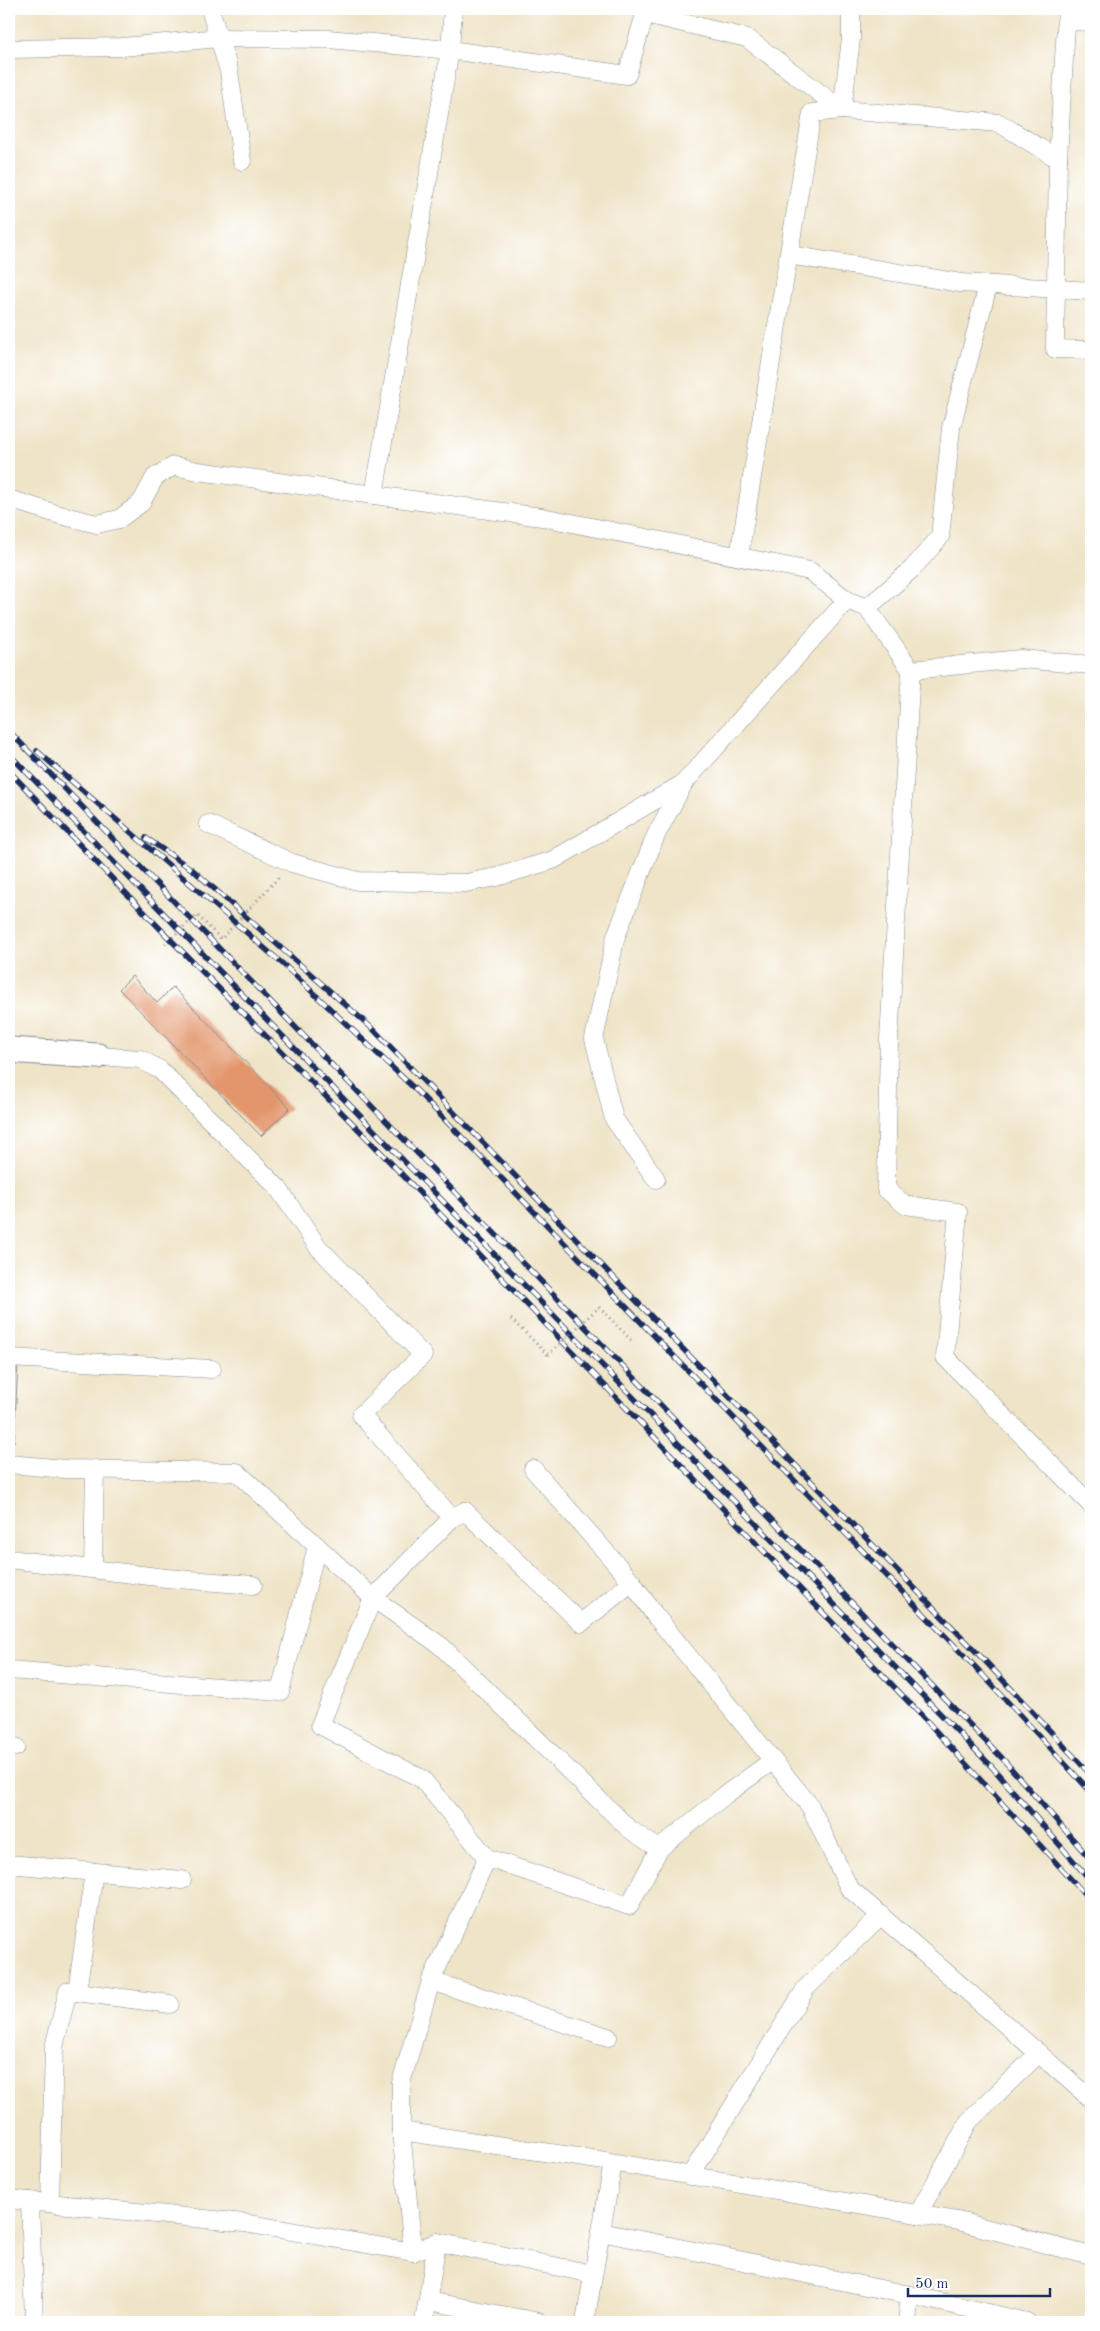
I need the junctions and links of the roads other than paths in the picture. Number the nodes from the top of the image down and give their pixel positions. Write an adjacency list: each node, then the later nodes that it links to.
1 (210, 9): 6 (street)
2 (453, 9): 8 (street)
3 (852, 9): 9 (street)
4 (1067, 15): 5 (street); 10 (street)
5 (1091, 22)
6 (219, 38): 7 (street); 8 (street); 11 (street)
7 (9, 49)
8 (450, 50): 9 (street); 17 (street)
9 (842, 110): 10 (street); 12 (street)
10 (1058, 159): 14 (street)
11 (242, 161)
12 (789, 255): 13 (street); 19 (street)
13 (988, 285): 14 (street); 21 (street)
14 (1056, 289): 15 (street); 16 (street)
15 (1091, 291)
16 (1091, 350)
17 (374, 494): 18 (street); 19 (street)
18 (9, 499)
19 (739, 556): 20 (street)
20 (847, 600): 21 (street); 24 (street)
21 (867, 608): 23 (street)
22 (1091, 664): 23 (street)
23 (911, 670): 34 (street)
24 (684, 783): 25 (street); 28 (street)
25 (208, 824)
26 (9, 1050): 27 (street)
27 (98, 1056): 35 (street)
28 (656, 1179)
29 (9, 1358): 30 (street)
30 (212, 1368)
31 (9, 1464): 33 (street)
32 (533, 1468): 39 (street)
33 (95, 1469): 36 (street); 38 (street)
34 (1091, 1505)
35 (452, 1518): 39 (street); 41 (street)
36 (317, 1546): 41 (street); 42 (street)
37 (9, 1559): 38 (street)
38 (93, 1568): 40 (street)
39 (632, 1582): 43 (street)
40 (253, 1585)
41 (373, 1598): 44 (street); 45 (street)
42 (9, 1670)
43 (772, 1761): 44 (street); 49 (street)
44 (659, 1849): 45 (street)
45 (487, 1858): 50 (street)
46 (9, 1864): 47 (street)
47 (94, 1872): 48 (street); 51 (street)
48 (182, 1880)
49 (881, 1915): 54 (street); 58 (street)
50 (431, 1981): 53 (street); 56 (street)
51 (77, 1992): 52 (street); 61 (street)
52 (170, 2004)
53 (608, 2037)
54 (1039, 2053): 55 (street); 62 (street)
55 (1091, 2099)
56 (401, 2131): 57 (street); 65 (street)
57 (613, 2163): 58 (street); 63 (street)
58 (690, 2176): 62 (street)
59 (9, 2199): 60 (street)
60 (30, 2201): 61 (street); 70 (street)
61 (50, 2203): 65 (street)
62 (918, 2214): 66 (street)
63 (601, 2232): 67 (street); 68 (street)
64 (436, 2242): 65 (street); 67 (street); 69 (street)
65 (413, 2252)
66 (1091, 2256)
67 (593, 2274): 73 (street)
68 (910, 2295): 74 (street); 75 (street)
69 (428, 2301): 71 (street); 72 (street)
70 (34, 2322)
71 (424, 2322)
72 (539, 2322)
73 (585, 2322)
74 (907, 2322)
75 (1027, 2322)

